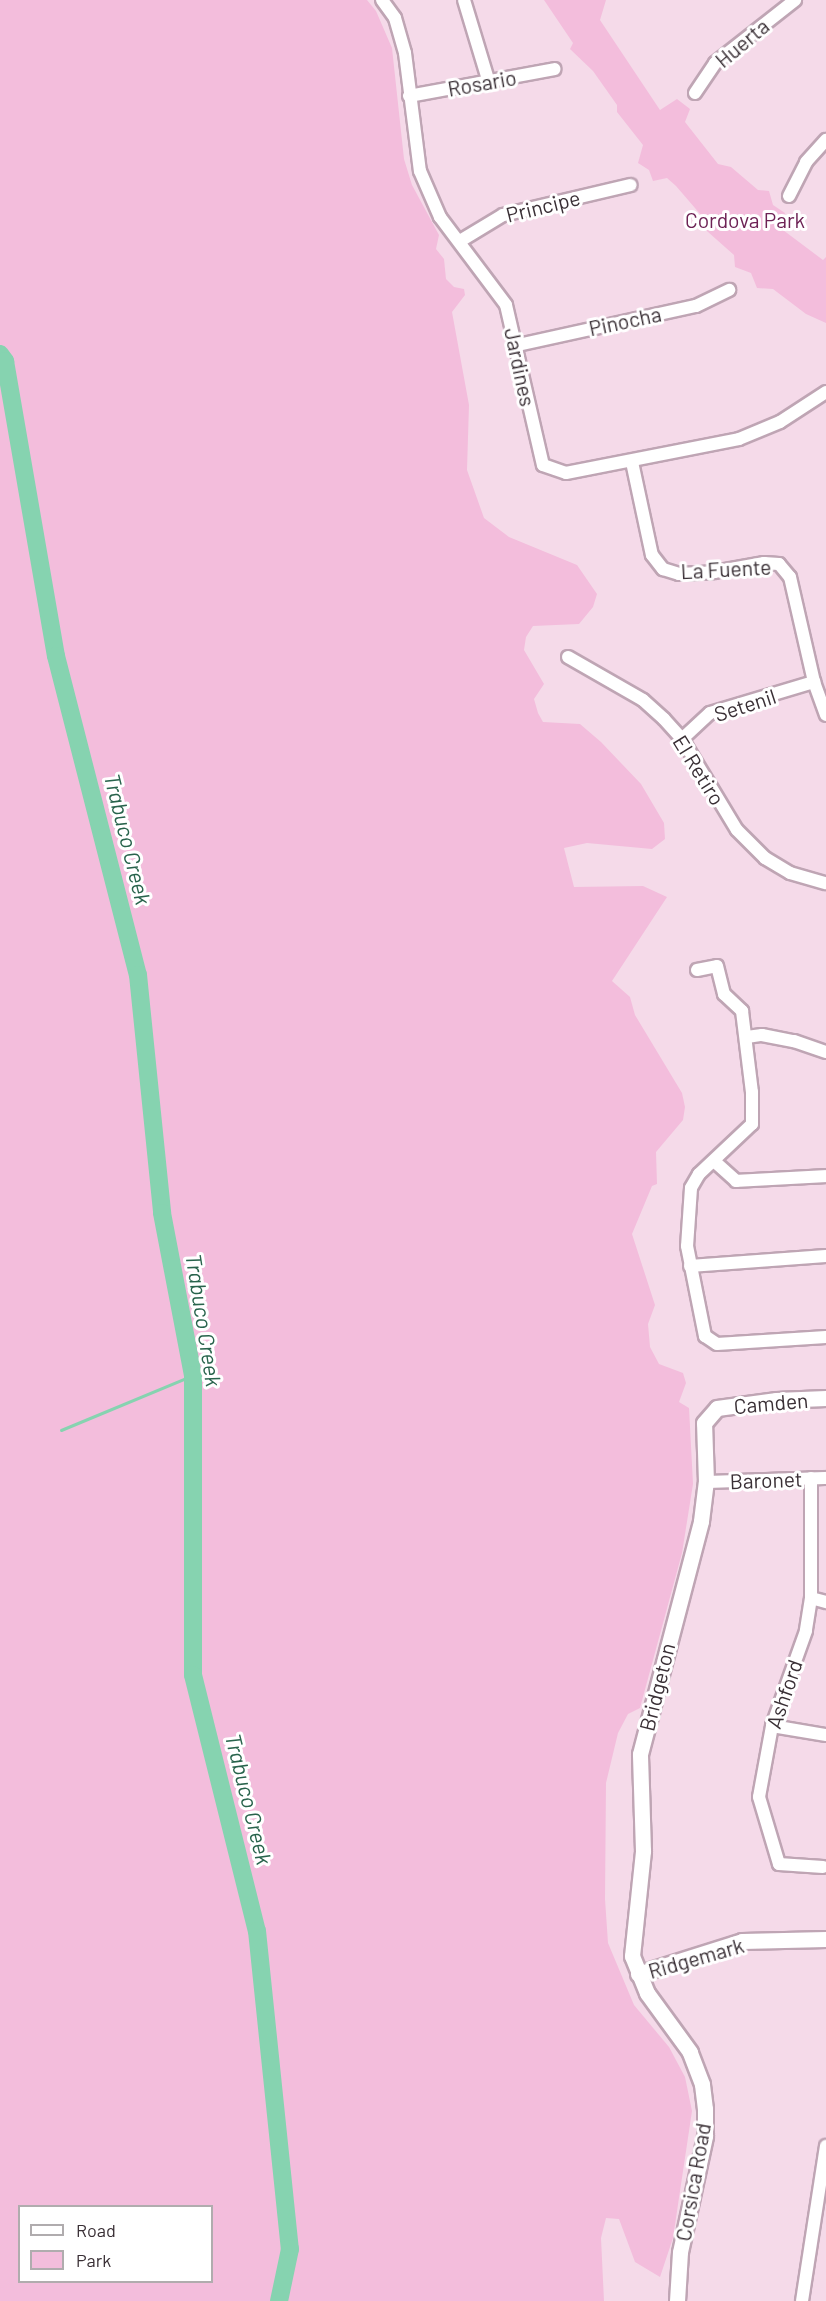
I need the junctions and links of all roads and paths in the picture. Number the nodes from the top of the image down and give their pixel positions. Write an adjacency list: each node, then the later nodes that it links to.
1 (382, 0): 7 (street, Jardines)
2 (464, 0): 5 (street)
3 (795, 0): 6 (street, Huerta)
4 (555, 69): 5 (street, Rosario)
5 (489, 83): 7 (street, Rosario)
6 (695, 93)
7 (409, 96): 11 (street, Jardines)
8 (826, 140): 10 (street)
9 (631, 185): 11 (street, Principe)
10 (789, 196)
11 (460, 241): 13 (street, Jardines)
12 (729, 290): 13 (street, Pinocha)
13 (518, 345): 15 (street, Jardines)
14 (826, 392): 15 (street, Jardines)
15 (632, 462): 17 (street, La Fuente)
16 (567, 657): 19 (street, El Retiro)
17 (814, 682): 18 (street, La Fuente); 19 (street, Setenil)
18 (826, 715)
19 (682, 739): 20 (street, El Retiro)
20 (826, 883)
21 (697, 970): 22 (street)
22 (747, 1037): 23 (street); 24 (street)
23 (826, 1052)
24 (714, 1161): 25 (street); 27 (street)
25 (826, 1176)
26 (826, 1256): 27 (street)
27 (690, 1266): 28 (street)
28 (826, 1337)
29 (826, 1398): 30 (street, Camden)
30 (717, 1408): 33 (street, Bridgeton)
31 (811, 1478): 32 (street, Baronet); 33 (street, Baronet); 34 (street, Ashford)
32 (826, 1478)
33 (706, 1482): 40 (street, Bridgeton)
34 (811, 1598): 35 (street); 36 (street, Ashford)
35 (826, 1602)
36 (772, 1726): 37 (street); 38 (street, Ashford)
37 (826, 1735)
38 (823, 1867)
39 (826, 1939): 40 (street, Ridgemark)
40 (638, 1974): 42 (street, Corsica Road)
41 (826, 2146): 43 (street)
42 (677, 2301)
43 (802, 2301)

